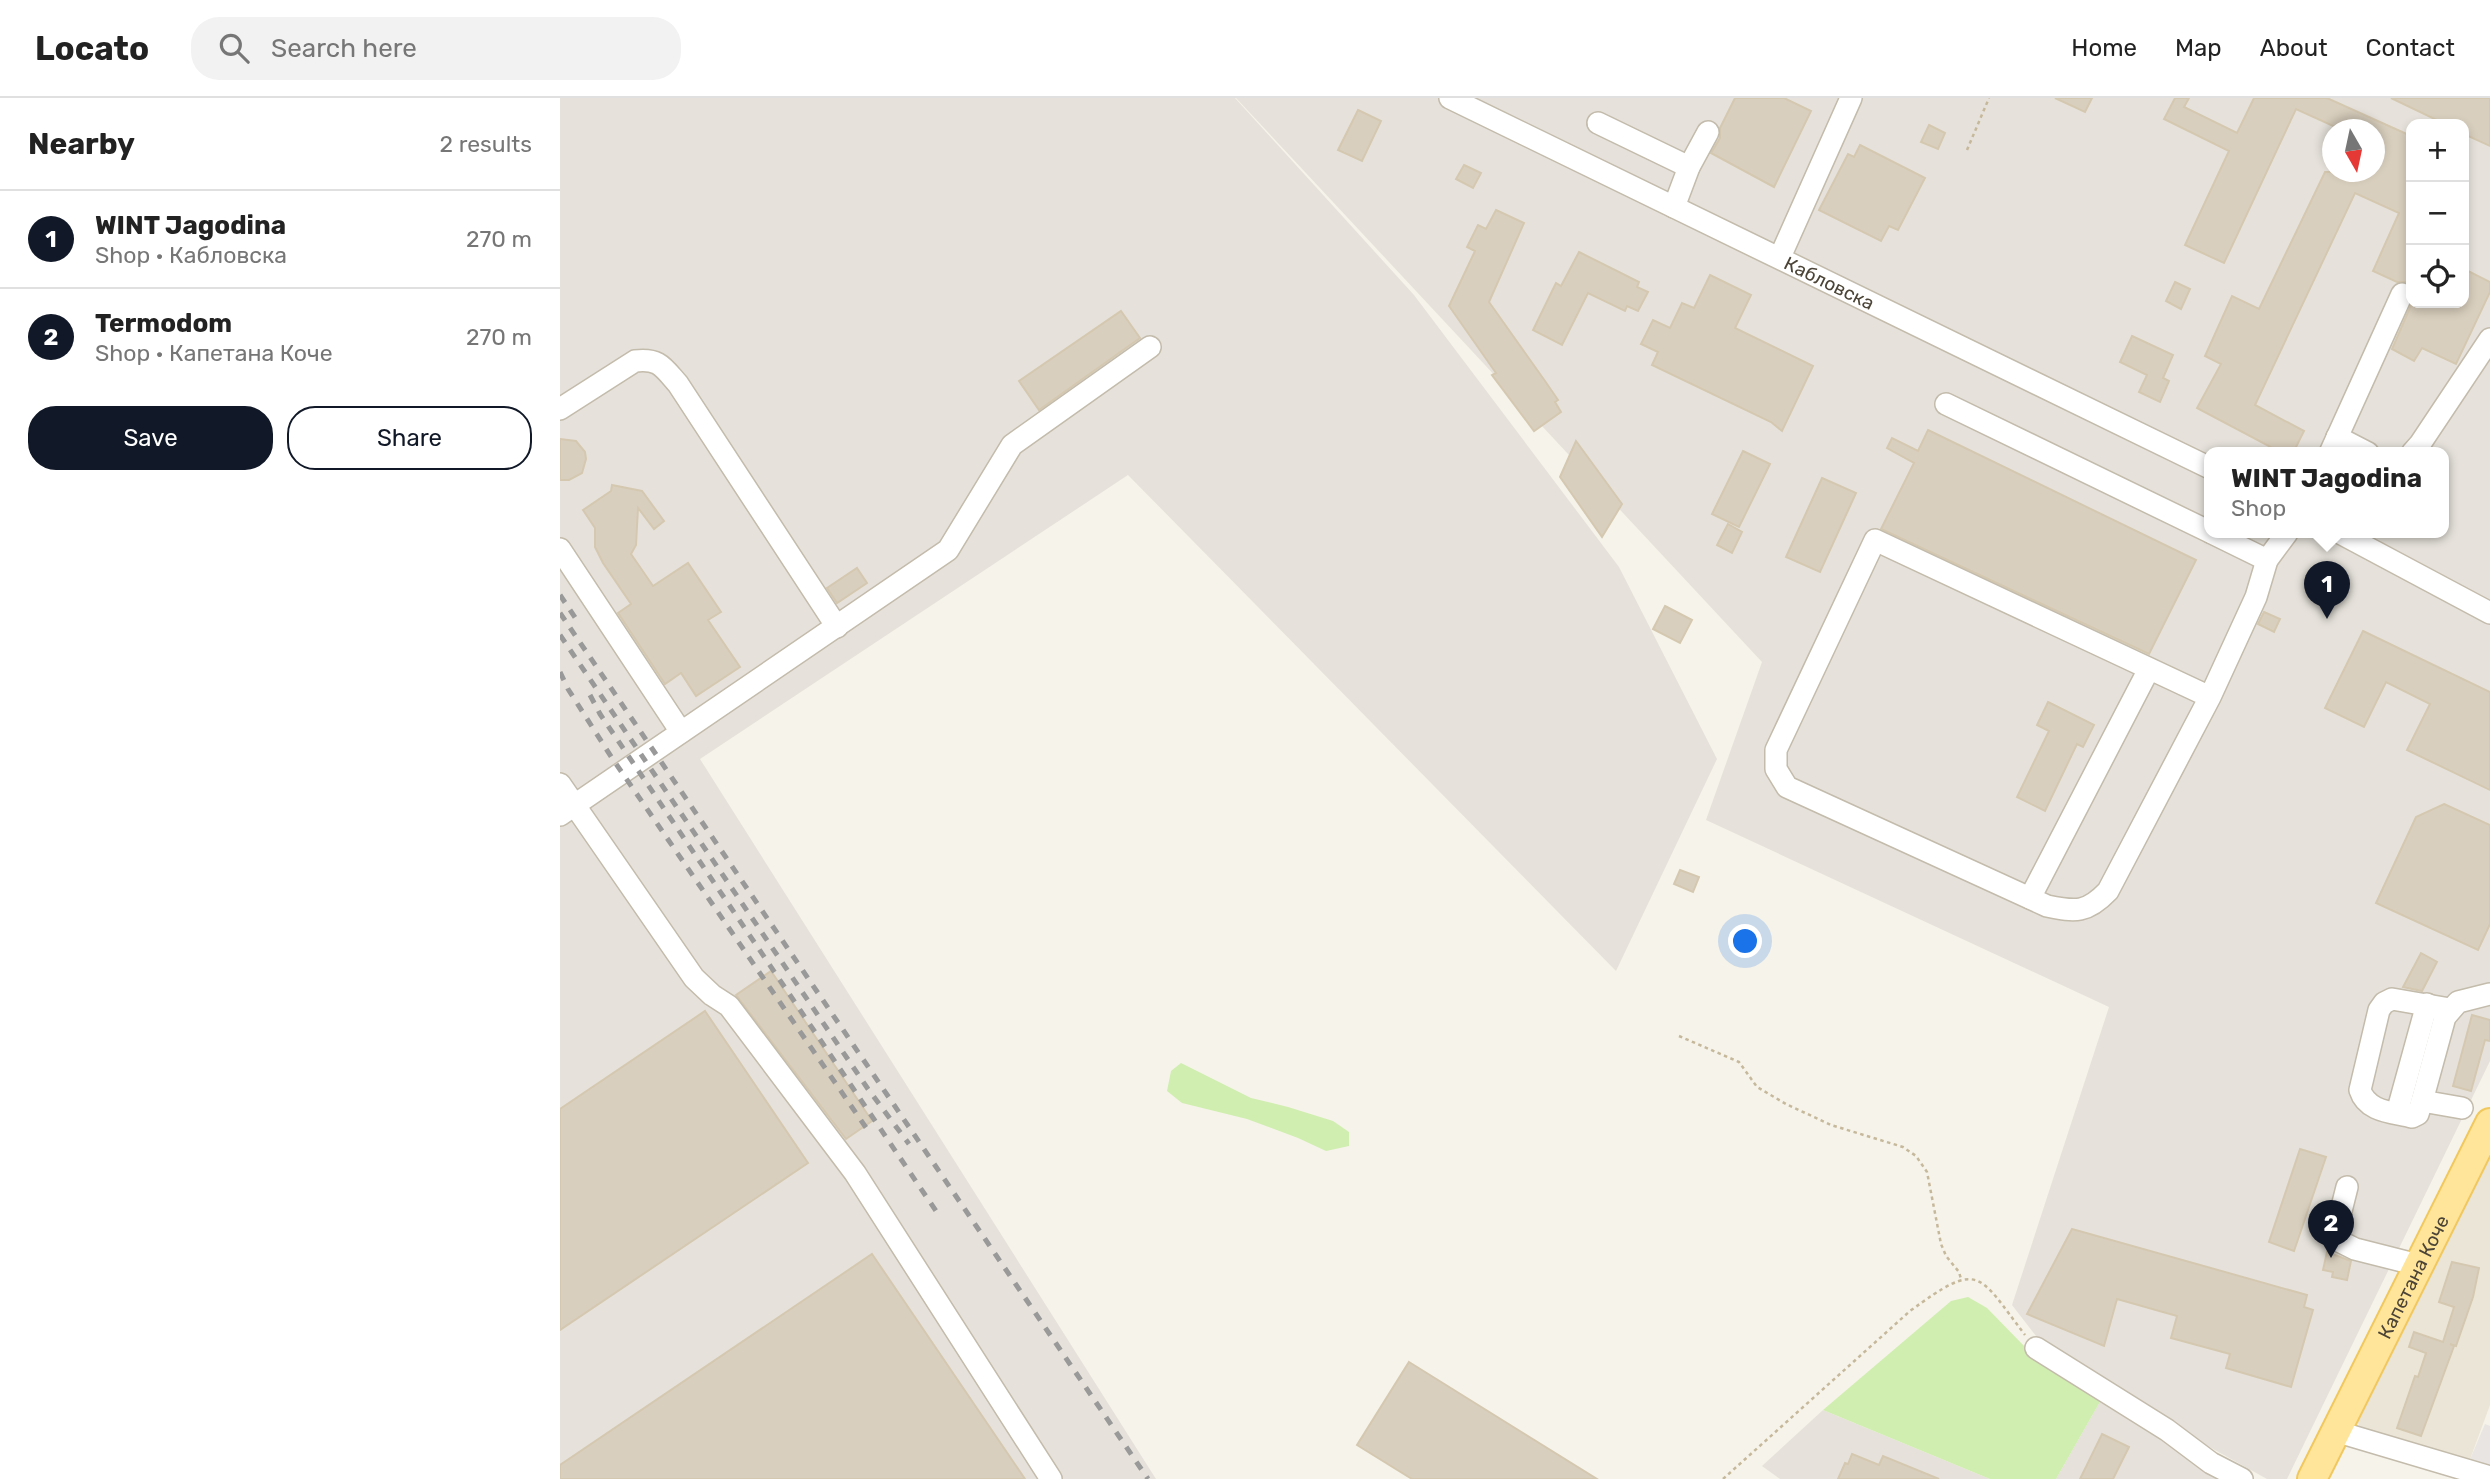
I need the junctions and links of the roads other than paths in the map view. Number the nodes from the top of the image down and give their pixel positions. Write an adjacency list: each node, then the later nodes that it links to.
1 (1450, 98): 6 (street, Кабловска)
2 (1851, 98): 7 (street)
3 (1598, 123): 5 (street)
4 (1708, 132): 5 (street)
5 (1689, 167): 6 (street)
6 (1674, 206): 7 (street, Кабловска)
7 (1780, 257): 15 (street, Кабловска)
8 (2402, 294): 13 (street)
9 (2490, 339): 14 (street)
10 (1150, 347): 23 (street)
11 (1946, 404): 16 (street)
12 (560, 409): 23 (street)
13 (2334, 445)
14 (2417, 447)
15 (2204, 465)
16 (2204, 530)
17 (2221, 538): 21 (street)
18 (2283, 538): 21 (street)
19 (2349, 538): 22 (street)
20 (560, 549): 26 (street)
21 (2267, 560): 25 (street)
22 (2490, 613)
23 (837, 626): 26 (street)
24 (2149, 669): 25 (street); 29 (street); 29 (street)
25 (2210, 697): 29 (street)
26 (681, 732): 28 (street)
27 (560, 783): 28 (street)
28 (567, 810): 42 (street)
29 (2030, 898)
30 (2490, 994): 32 (street)
31 (2427, 1004): 32 (street); 35 (street); 35 (street)
32 (2451, 1009): 33 (street)
33 (2422, 1101): 34 (street); 35 (street)
34 (2462, 1108)
35 (2397, 1113)
36 (2490, 1123): 38 (main road, Капетана Коче)
37 (2347, 1187): 38 (street)
38 (2418, 1265): 40 (main road, Капетана Коче)
39 (2036, 1349): 43 (street)
40 (2335, 1431): 41 (street); 44 (main road, Капетана Коче)
41 (2490, 1478)
42 (1051, 1479)
43 (2242, 1479)
44 (2312, 1479)

